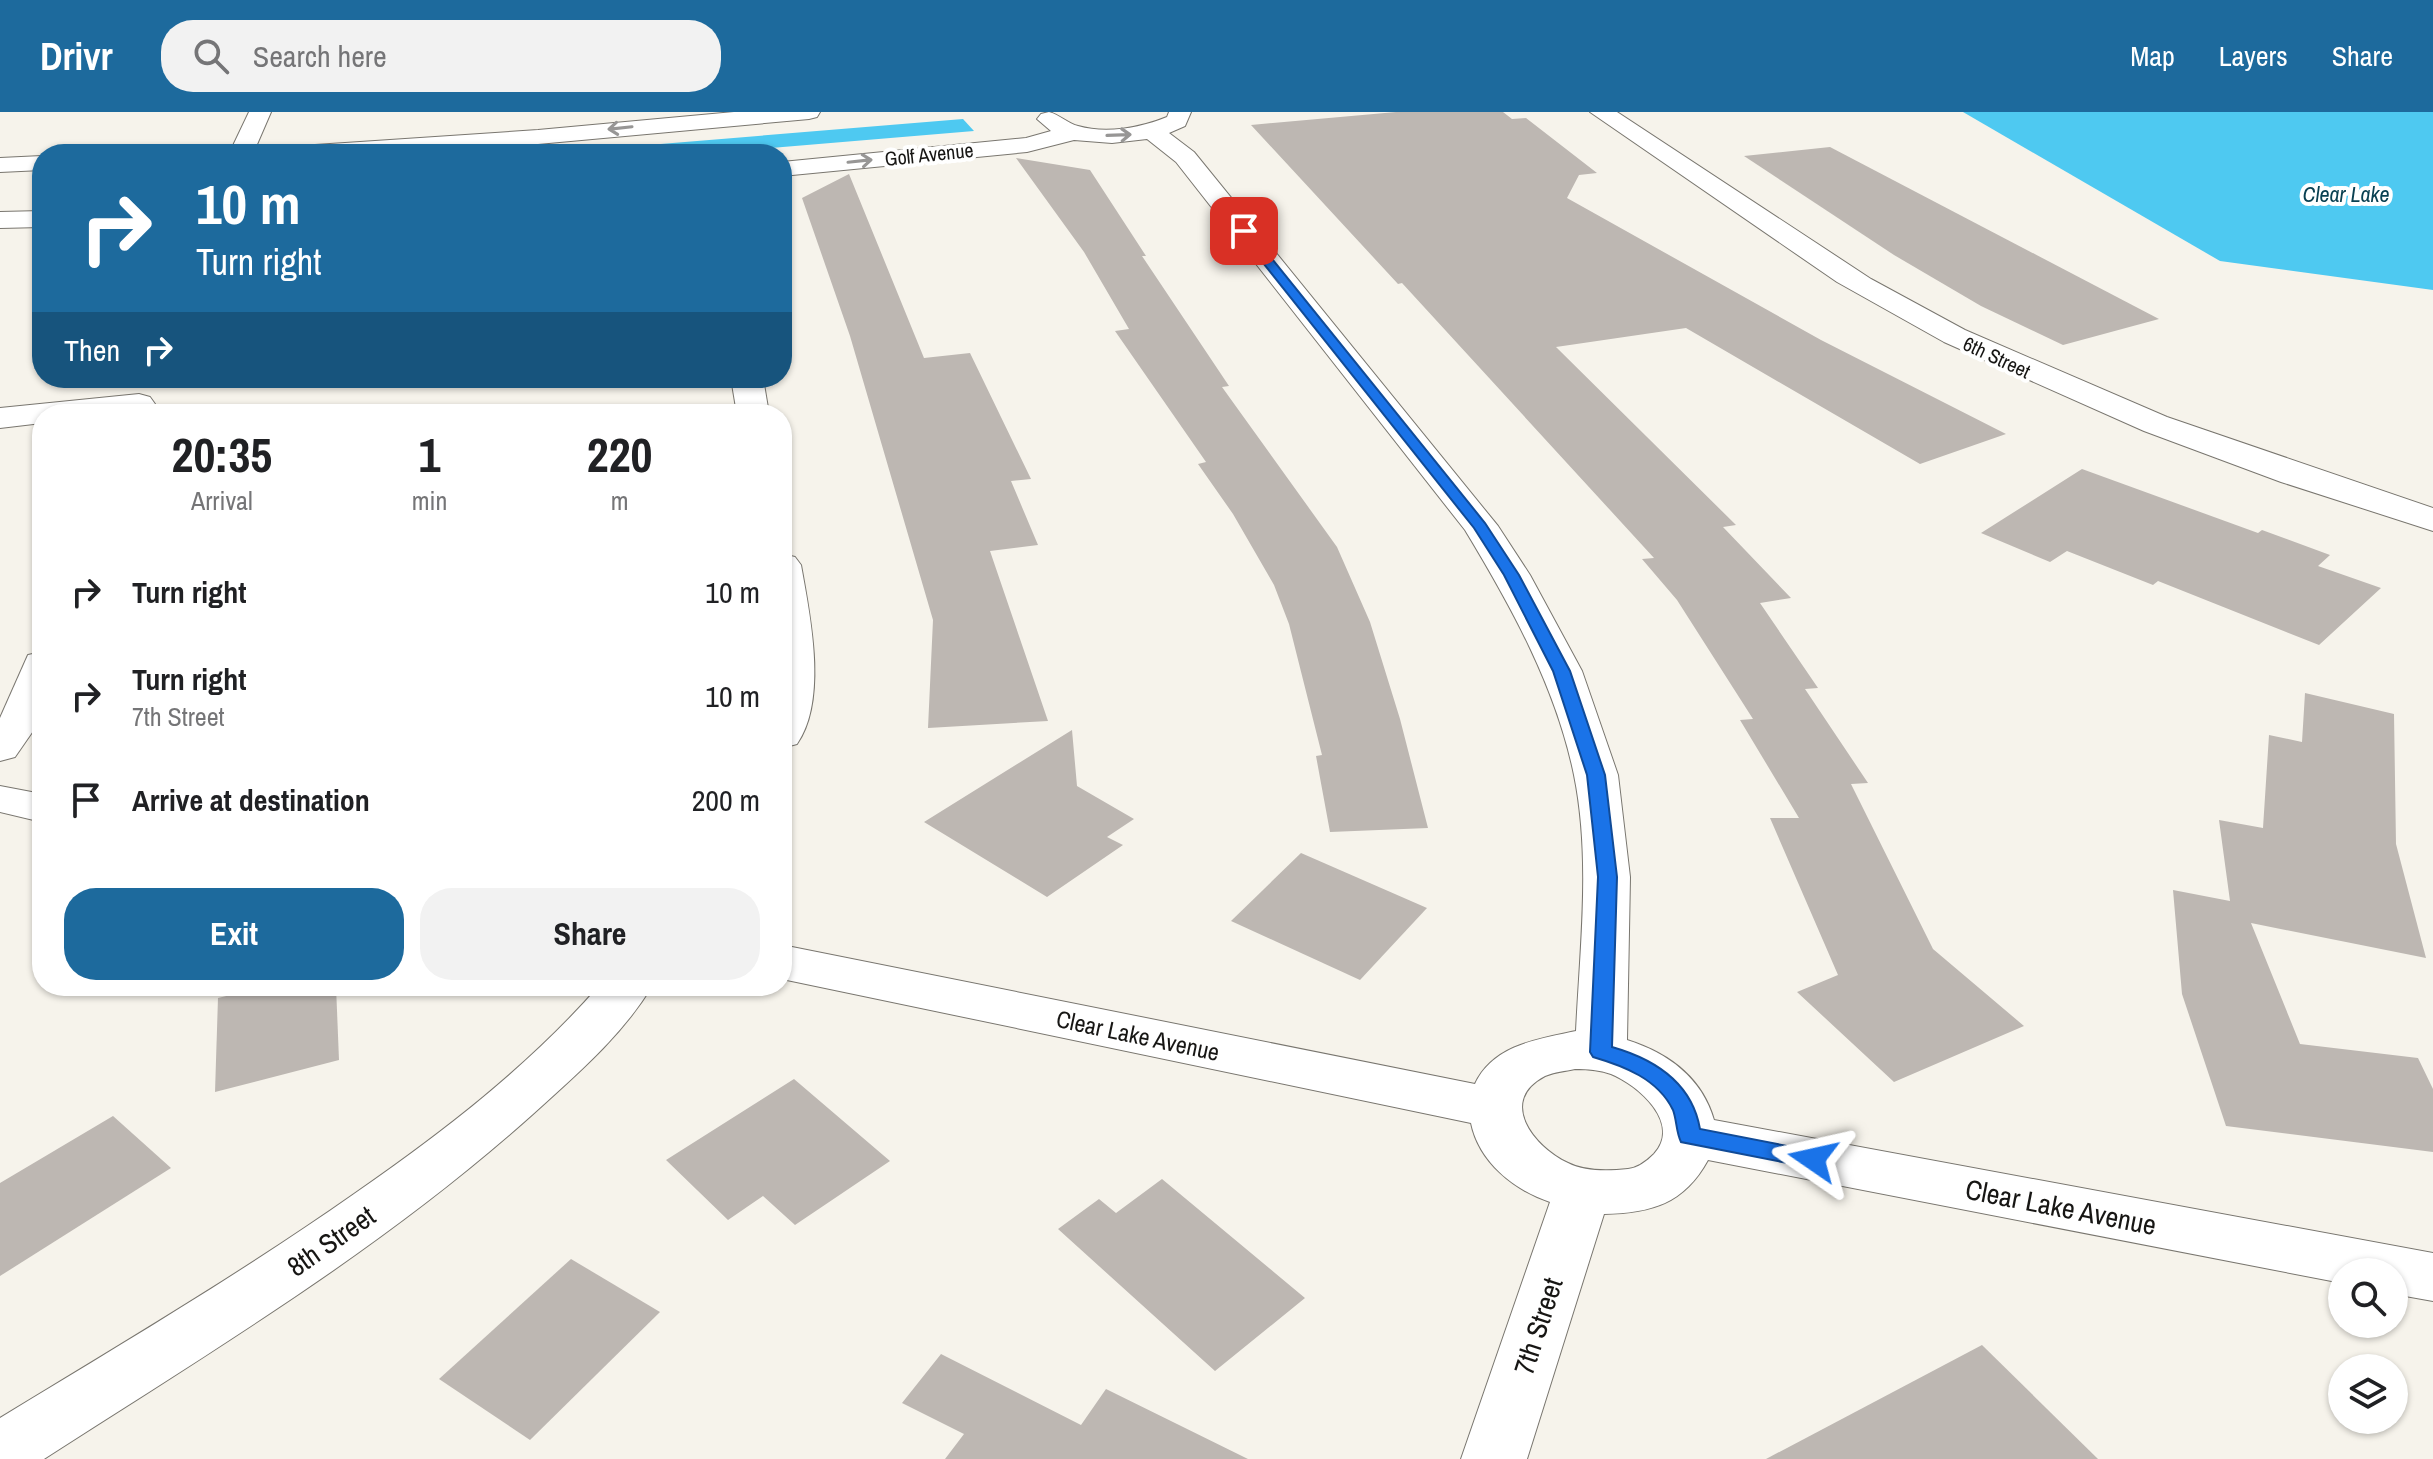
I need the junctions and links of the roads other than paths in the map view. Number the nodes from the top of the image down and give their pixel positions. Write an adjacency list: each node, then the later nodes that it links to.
1 (260, 112): 8 (street)
2 (809, 112): 5 (street)
3 (1048, 112): 7 (street)
4 (1601, 112): 19 (street, 6th Street)
5 (708, 116): 9 (street, one-way to 9)
6 (1166, 122): 7 (street, one-way to 6); 28 (street)
7 (1075, 132): 12 (street, Golf Avenue, one-way to 7)
8 (246, 144)
9 (425, 144)
10 (32, 163): 11 (street)
11 (0, 165)
12 (792, 168)
13 (32, 219): 14 (street)
14 (0, 220)
15 (141, 399): 16 (street)
16 (104, 404)
17 (32, 414): 18 (street)
18 (0, 418)
19 (2433, 520)
20 (792, 621): 21 (street)
21 (792, 688)
22 (32, 691): 23 (street)
23 (0, 748)
24 (0, 799): 25 (street)
25 (32, 806)
26 (792, 964): 29 (street, Clear Lake Avenue)
27 (619, 996): 33 (street, 8th Street)
28 (1601, 1052): 29 (street); 30 (street)
29 (1494, 1108): 31 (street)
30 (1689, 1136): 31 (street); 32 (street, Clear Lake Avenue)
31 (1582, 1192): 34 (street, 7th Street)
32 (2433, 1277)
33 (0, 1452)
34 (1494, 1459)

